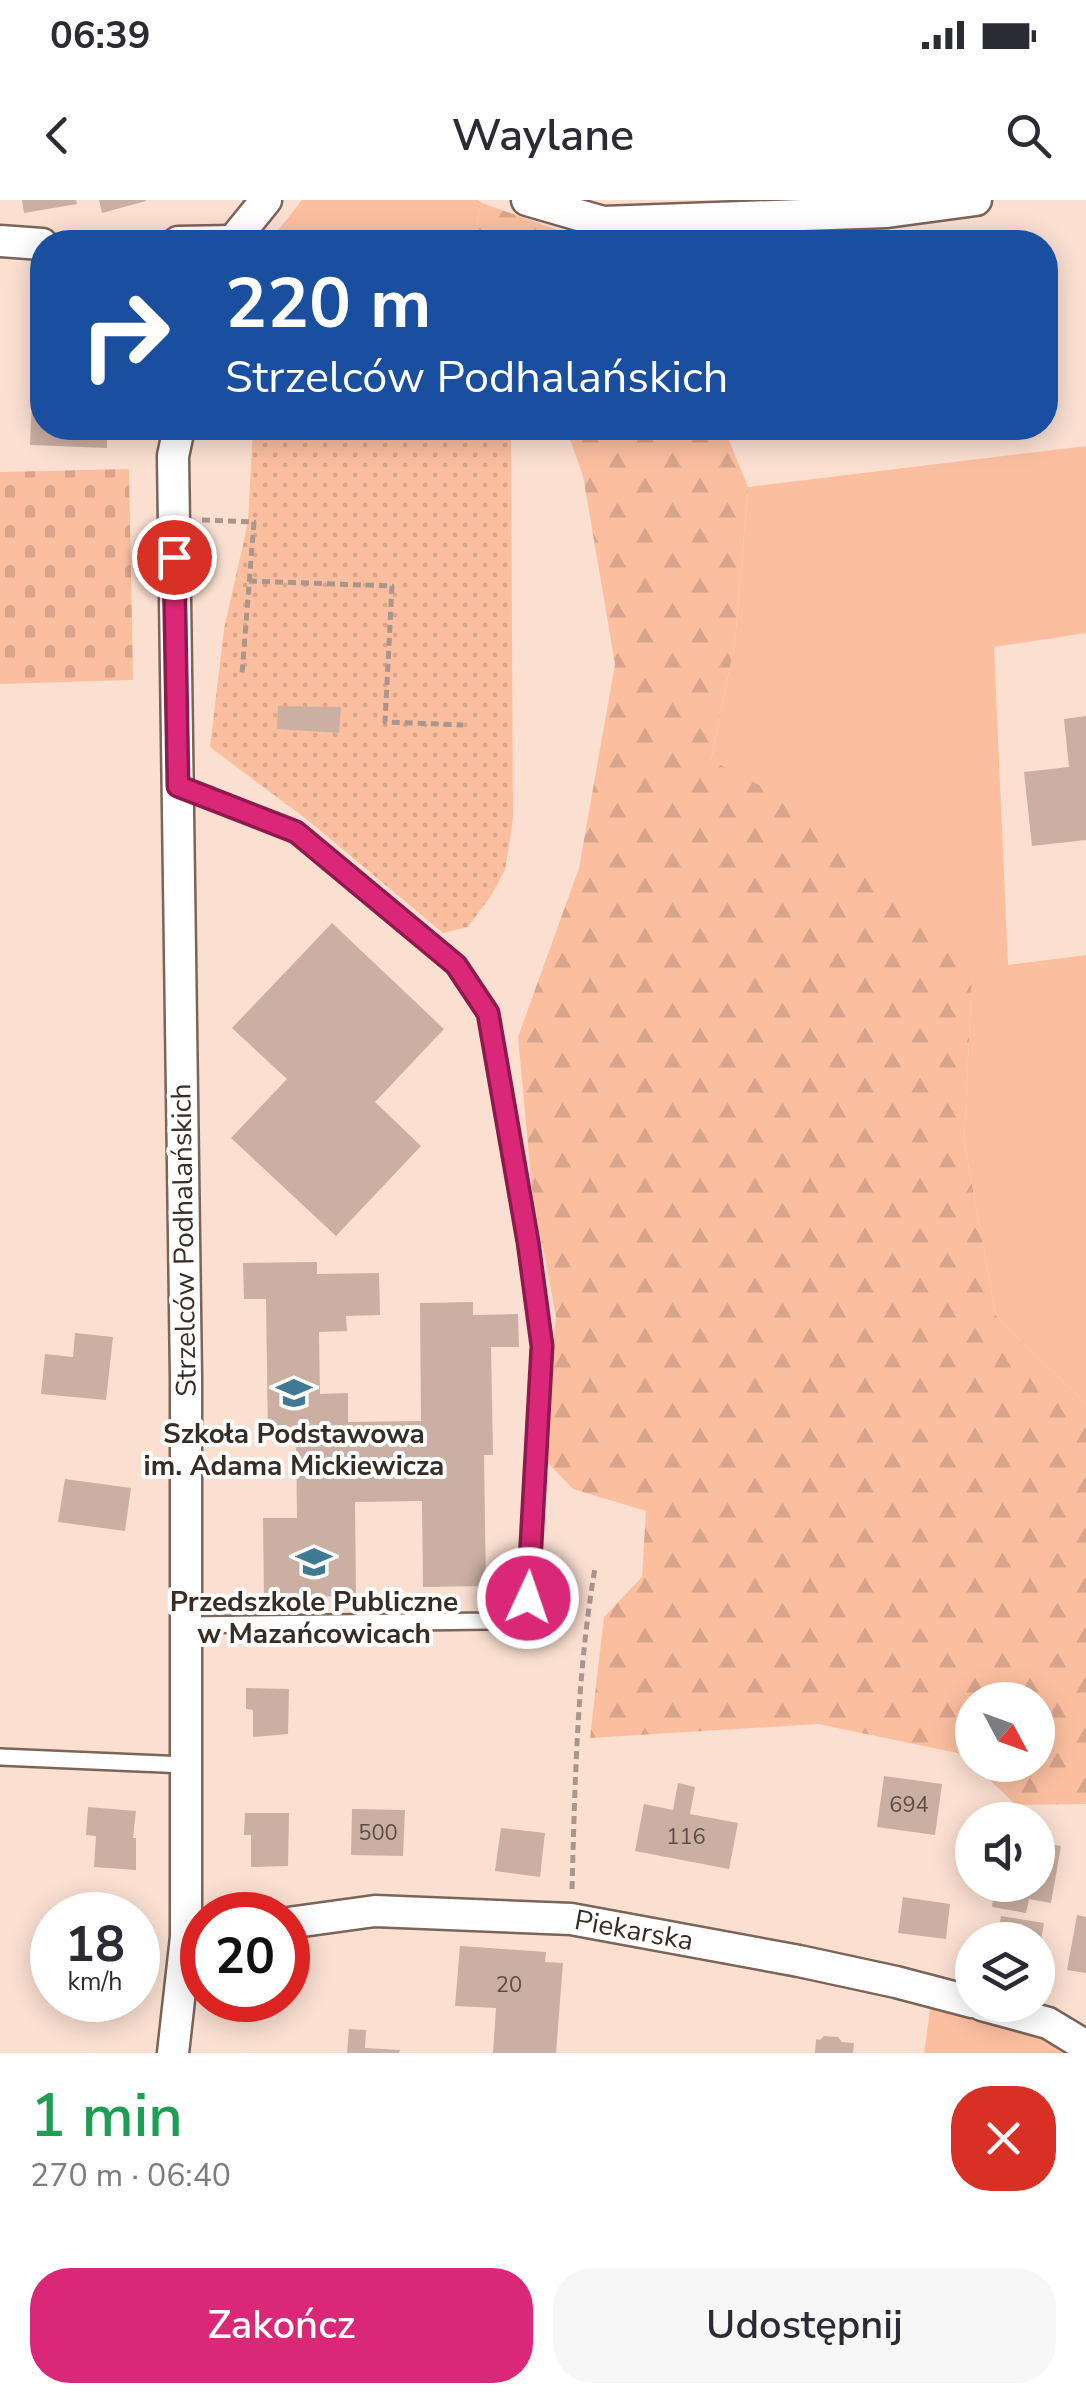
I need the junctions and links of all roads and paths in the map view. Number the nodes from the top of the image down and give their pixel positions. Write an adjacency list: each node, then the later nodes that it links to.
1 (266, 200): 4 (street)
2 (528, 200): 3 (street)
3 (976, 200)
4 (242, 230)
5 (0, 241): 6 (street)
6 (30, 243)
7 (176, 440): 8 (street, Strzelców Podhalańskich)
8 (174, 519): 9 (path); 12 (street, Strzelców Podhalańskich)
9 (249, 581): 10 (path); 11 (path)
10 (242, 674)
11 (463, 725)
12 (178, 786): 14 (street, Strzelców Podhalańskich); 14 (lane)
13 (595, 1568): 19 (path)
14 (186, 1625): 16 (street, Strzelców Podhalańskich)
15 (0, 1757): 16 (lane)
16 (186, 1765): 17 (street, Strzelców Podhalańskich)
17 (192, 1892)
18 (310, 1920): 19 (street, Piekarska)
19 (571, 1920): 20 (street, Piekarska)
20 (955, 1998)
21 (180, 2010): 24 (street, Strzelców Podhalańskich)
22 (1044, 2022): 23 (street)
23 (1086, 2046)
24 (172, 2053)

